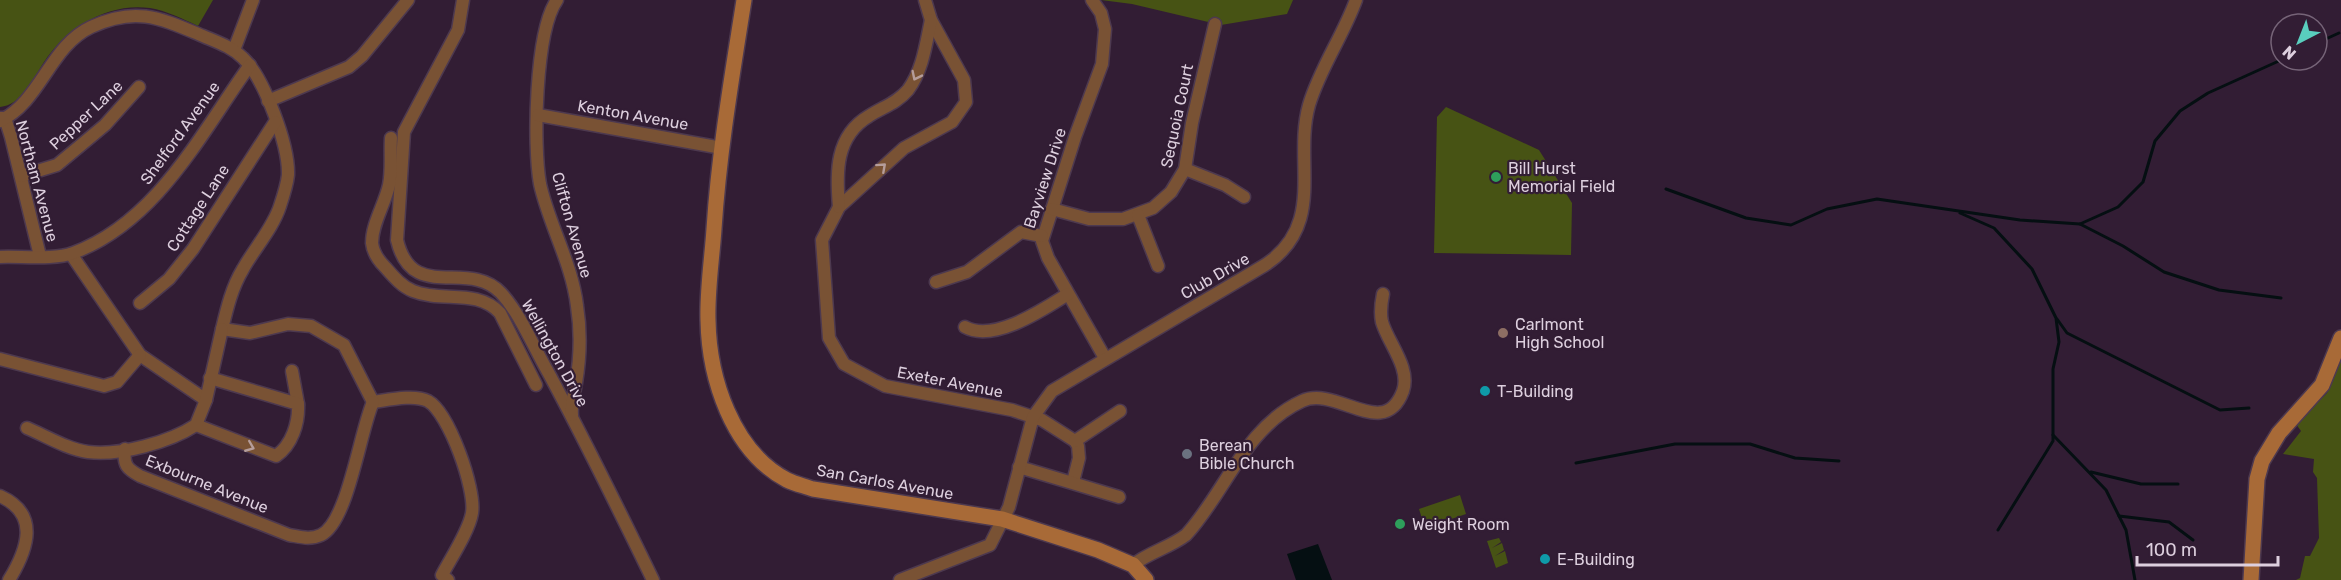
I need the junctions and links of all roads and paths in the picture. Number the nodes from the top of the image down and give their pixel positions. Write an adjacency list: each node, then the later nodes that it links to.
1 (253, 0): 11 (street)
2 (408, 0): 14 (street)
3 (463, 0): 31 (street)
4 (557, 0): 15 (street, Clifton Avenue)
5 (744, 0): 19 (main road, San Carlos Avenue)
6 (925, 0): 9 (street, Exeter Avenue)
7 (1092, 0): 24 (street, Bayview Drive)
8 (1356, 0): 41 (street, Club Drive)
9 (931, 20): 23 (street, one-way to 23); 23 (street, Exeter Avenue, one-way to 9)
10 (1215, 24): 20 (street, Sequoia Court)
11 (234, 50): 12 (street); 16 (street)
12 (250, 65): 14 (street); 27 (street, Shelford Avenue)
13 (140, 87): 21 (street, Pepper Lane)
14 (268, 101): 17 (street)
15 (538, 115): 19 (street, Kenton Avenue); 52 (street, Clifton Avenue)
16 (2, 119): 21 (street, Northam Avenue)
17 (275, 122): 36 (street, Cottage Lane); 38 (street)
18 (390, 138): 33 (street)
19 (722, 148): 60 (main road, San Carlos Avenue)
20 (1185, 169): 22 (street); 25 (street, Sequoia Court)
21 (21, 176): 28 (street, Northam Avenue)
22 (1244, 197)
23 (839, 207): 50 (street, Exeter Avenue)
24 (1052, 209): 25 (street, Sequoia Court); 26 (street, Bayview Drive)
25 (1138, 215): 30 (street)
26 (1042, 236): 32 (street); 34 (street, Bayview Drive)
27 (71, 254): 28 (street, Shelford Avenue); 40 (street, Northam Avenue)
28 (40, 256): 29 (street, Shelford Avenue)
29 (0, 257)
30 (1158, 266)
31 (428, 276): 33 (street); 52 (street, Wellington Drive)
32 (936, 282)
33 (423, 293): 45 (street)
34 (1068, 294): 37 (street); 41 (street, Bayview Drive)
35 (1383, 294): 61 (street)
36 (140, 303)
37 (965, 327)
38 (222, 329): 44 (street); 47 (street)
39 (2341, 338): 67 (main road)
40 (140, 355): 42 (street); 46 (street, Northam Avenue)
41 (1106, 358): 50 (street, Club Drive)
42 (0, 359)
43 (292, 371): 48 (street)
44 (210, 378): 46 (street); 48 (street)
45 (536, 385)
46 (206, 400): 51 (street)
47 (373, 402): 55 (street, Exbourne Avenue); 62 (street)
48 (298, 404): 51 (street, one-way to 48)
49 (1120, 411): 54 (street)
50 (1033, 417): 54 (street, Exeter Avenue); 56 (street, Club Drive)
51 (196, 425): 55 (street, Exbourne Avenue)
52 (576, 425): 64 (street, Wellington Drive)
53 (27, 428): 55 (street)
54 (1075, 441): 57 (street)
55 (125, 449)
56 (1019, 467): 57 (street); 60 (street, Club Drive)
57 (1073, 482): 59 (street)
58 (0, 496): 63 (street)
59 (1119, 497)
60 (1002, 519): 61 (main road, San Carlos Avenue); 65 (street, Club Drive)
61 (1133, 565): 66 (main road, San Carlos Avenue)
62 (443, 578)
63 (9, 580)
64 (654, 580)
65 (900, 580)
66 (1146, 580)
67 (2251, 580)

